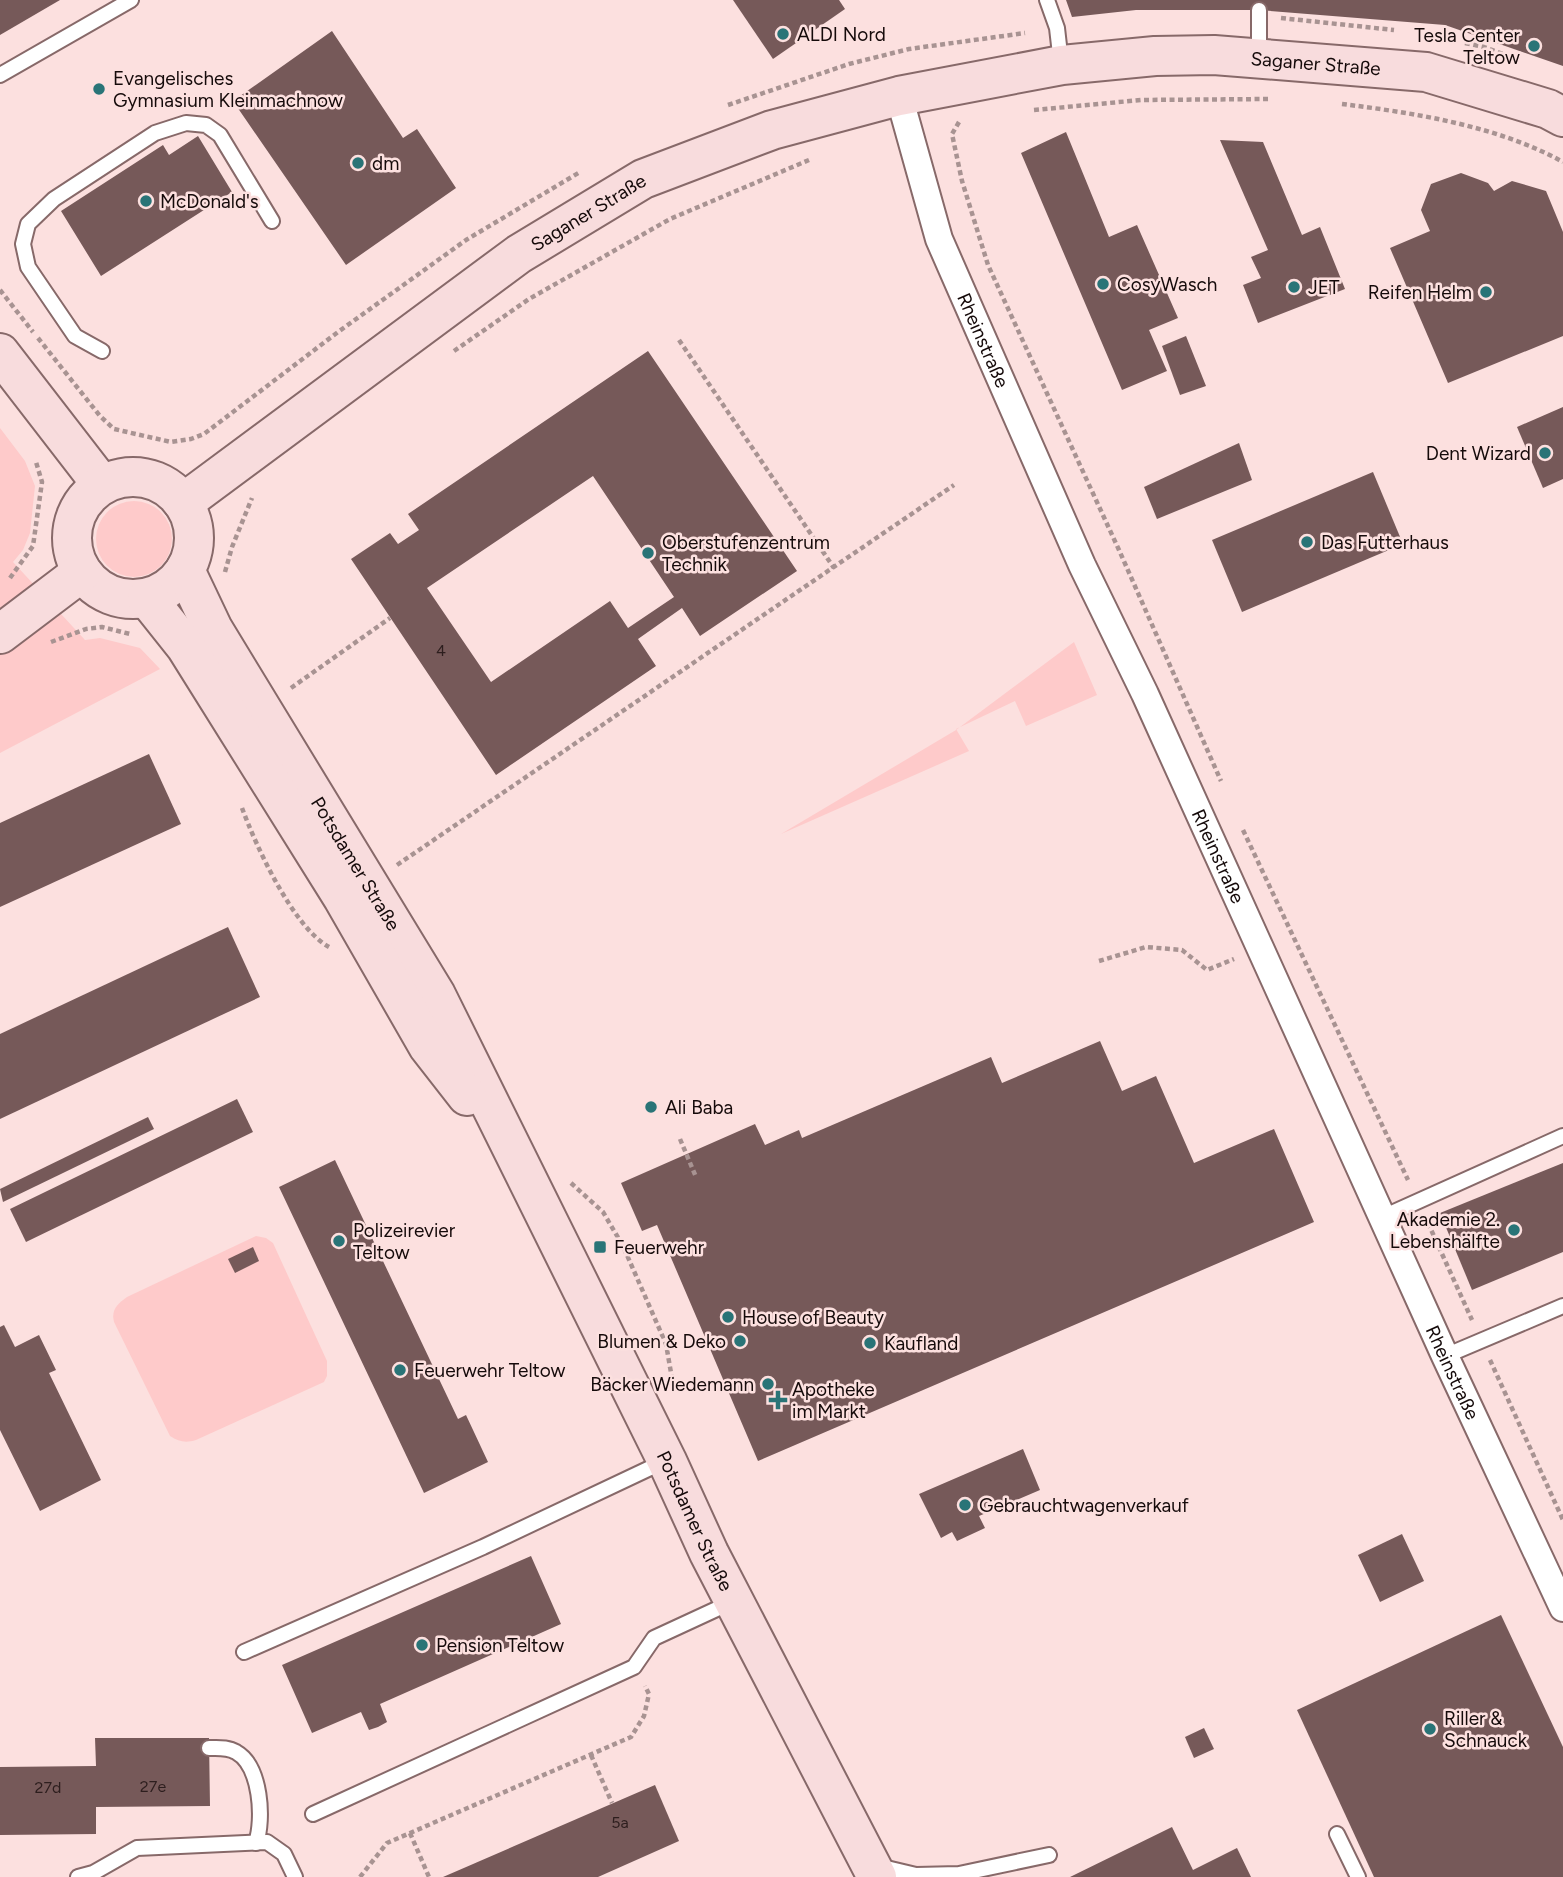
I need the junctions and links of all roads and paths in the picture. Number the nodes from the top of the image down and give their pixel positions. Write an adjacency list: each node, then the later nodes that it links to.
1 (131, 0): 6 (lane)
2 (1047, 0): 5 (lane)
3 (1259, 10): 4 (lane)
4 (1259, 58): 5 (street, Saganer Straße); 11 (street, Saganer Straße)
5 (1062, 65): 10 (street, Saganer Straße)
6 (0, 75)
7 (1274, 99): 9 (path)
8 (1336, 104): 13 (path)
9 (1022, 110)
10 (904, 113): 25 (street, Saganer Straße); 37 (path); 41 (street, Rheinstraße)
11 (1563, 117)
12 (811, 159): 19 (path)
13 (1563, 162)
14 (272, 222): 17 (lane)
15 (0, 290): 20 (path)
16 (679, 340): 26 (path)
17 (102, 351)
18 (0, 353): 22 (street)
19 (448, 356)
20 (204, 434)
21 (36, 462): 28 (path)
22 (102, 485): 25 (street); 29 (street)
23 (954, 485): 26 (path)
24 (252, 497): 30 (path)
25 (183, 503): 27 (street)
26 (834, 568): 40 (path)
27 (185, 570): 31 (street); 36 (street, Potsdamer Straße)
28 (16, 572)
29 (82, 572): 31 (street); 33 (street)
30 (224, 585)
31 (147, 598): 46 (street, Potsdamer Straße)
32 (390, 618): 36 (path)
33 (0, 634)
34 (65, 637): 35 (path)
35 (140, 639)
36 (261, 709): 40 (street, Potsdamer Straße)
37 (1222, 785)
38 (239, 798): 42 (path)
39 (1239, 823): 48 (path)
40 (369, 883): 46 (street, Potsdamer Straße)
41 (1261, 948): 43 (path); 49 (street, Rheinstraße)
42 (336, 951)
43 (1099, 961)
44 (1563, 1136): 48 (lane)
45 (680, 1139): 47 (path)
46 (517, 1162): 53 (street, Potsdamer Straße)
47 (696, 1177)
48 (1418, 1201): 49 (lane); 51 (path)
49 (1383, 1216): 52 (street, Rheinstraße)
50 (1563, 1306): 51 (lane)
51 (1481, 1341): 52 (lane); 54 (path)
52 (1445, 1356): 56 (street, Rheinstraße)
53 (667, 1461): 55 (street, Potsdamer Straße); 57 (lane)
54 (1563, 1520)
55 (735, 1601): 58 (lane); 67 (street, Potsdamer Straße)
56 (1563, 1608)
57 (244, 1652)
58 (634, 1667): 60 (path); 62 (lane)
59 (209, 1748): 65 (lane)
60 (591, 1755): 61 (path); 63 (path)
61 (612, 1803)
62 (313, 1815)
63 (410, 1833): 70 (path); 71 (path)
64 (1337, 1834): 72 (lane)
65 (256, 1843): 68 (lane); 69 (lane)
66 (1049, 1855): 67 (lane)
67 (874, 1870)
68 (78, 1877)
69 (295, 1877)
70 (360, 1877)
71 (429, 1877)
72 (1358, 1877)

